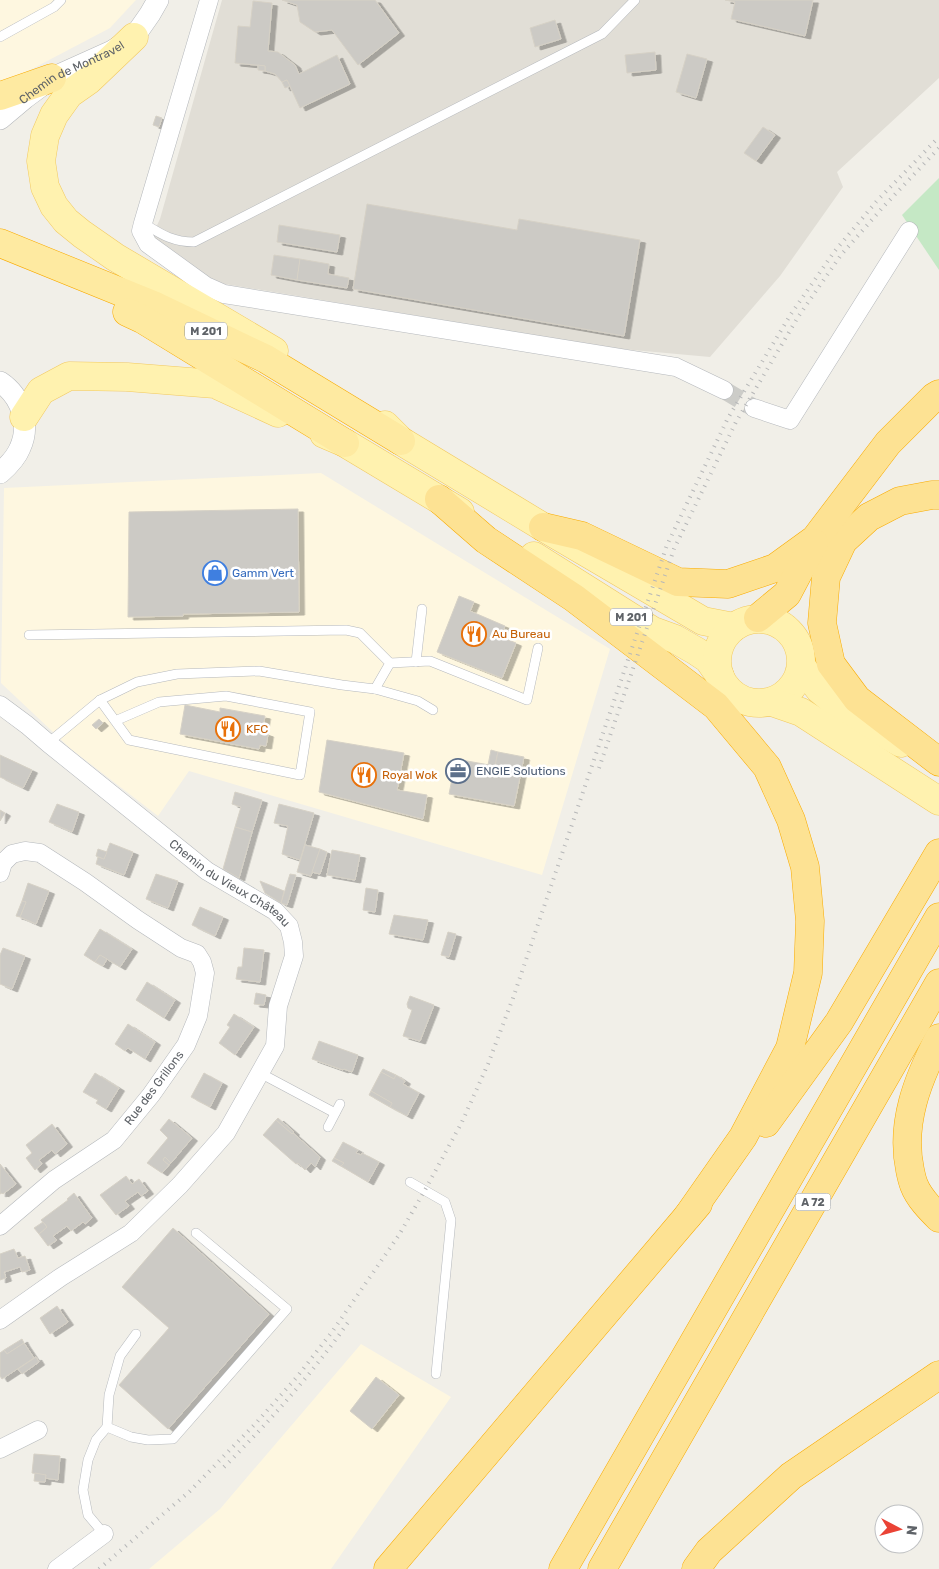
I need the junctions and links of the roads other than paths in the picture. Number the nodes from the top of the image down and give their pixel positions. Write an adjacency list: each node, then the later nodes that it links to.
1 (62, 0): 6 (lane)
2 (158, 0): 5 (street, Chemin de Montravel)
3 (209, 0): 10 (street)
4 (635, 0): 10 (lane)
5 (134, 37): 7 (street, Chemin de Montravel); 19 (main road)
6 (0, 38)
7 (52, 78): 8 (highway); 9 (street, Chemin de Montravel)
8 (0, 96)
9 (0, 119)
10 (143, 223): 15 (street)
11 (909, 231): 17 (street)
12 (0, 243): 19 (highway, M 201)
13 (0, 254): 20 (highway, M 201)
14 (0, 382): 18 (street)
15 (724, 390)
16 (939, 394): 25 (highway)
17 (754, 408)
18 (24, 416): 20 (main road); 21 (street)
19 (401, 441): 24 (main road, M 201)
20 (345, 443): 23 (main road, M 201)
21 (0, 472)
22 (939, 496): 41 (highway)
23 (439, 500): 33 (main road, M 201); 53 (highway)
24 (543, 527): 25 (highway); 27 (main road, M 201)
25 (815, 539): 27 (highway)
26 (422, 609): 30 (lane)
27 (746, 623): 32 (main road); 33 (main road)
28 (29, 635): 31 (lane)
29 (538, 648): 30 (lane)
30 (416, 662): 31 (lane)
31 (390, 663): 34 (lane)
32 (802, 667): 36 (main road); 41 (main road)
33 (720, 676): 36 (main road)
34 (375, 689): 35 (lane); 38 (lane)
35 (100, 700): 39 (lane); 40 (lane)
36 (772, 702): 42 (main road)
37 (0, 705): 40 (street, Chemin du Vieux Château)
38 (434, 710)
39 (115, 721): 39 (lane)
40 (48, 743): 48 (street, Chemin du Vieux Château)
41 (939, 764)
42 (939, 801)
43 (939, 853): 53 (highway)
44 (0, 873): 55 (street, Rue des Grillons)
45 (939, 917): 67 (highway, A 72)
46 (939, 983): 68 (highway, A 72)
47 (939, 1038): 54 (highway)
48 (260, 1073): 50 (lane); 57 (street, Chemin du Vieux Château)
49 (340, 1104): 50 (lane)
50 (335, 1113): 51 (lane)
51 (328, 1127)
52 (410, 1182): 59 (lane)
53 (687, 1217): 66 (highway)
54 (939, 1218)
55 (0, 1226)
56 (196, 1233): 61 (lane)
57 (0, 1320)
58 (136, 1334): 61 (lane)
59 (436, 1374)
60 (939, 1375): 69 (highway)
61 (107, 1427): 64 (lane)
62 (38, 1430): 63 (street)
63 (0, 1448)
64 (104, 1534): 65 (street)
65 (57, 1569)
66 (388, 1569)
67 (563, 1569)
68 (602, 1569)
69 (696, 1569)

